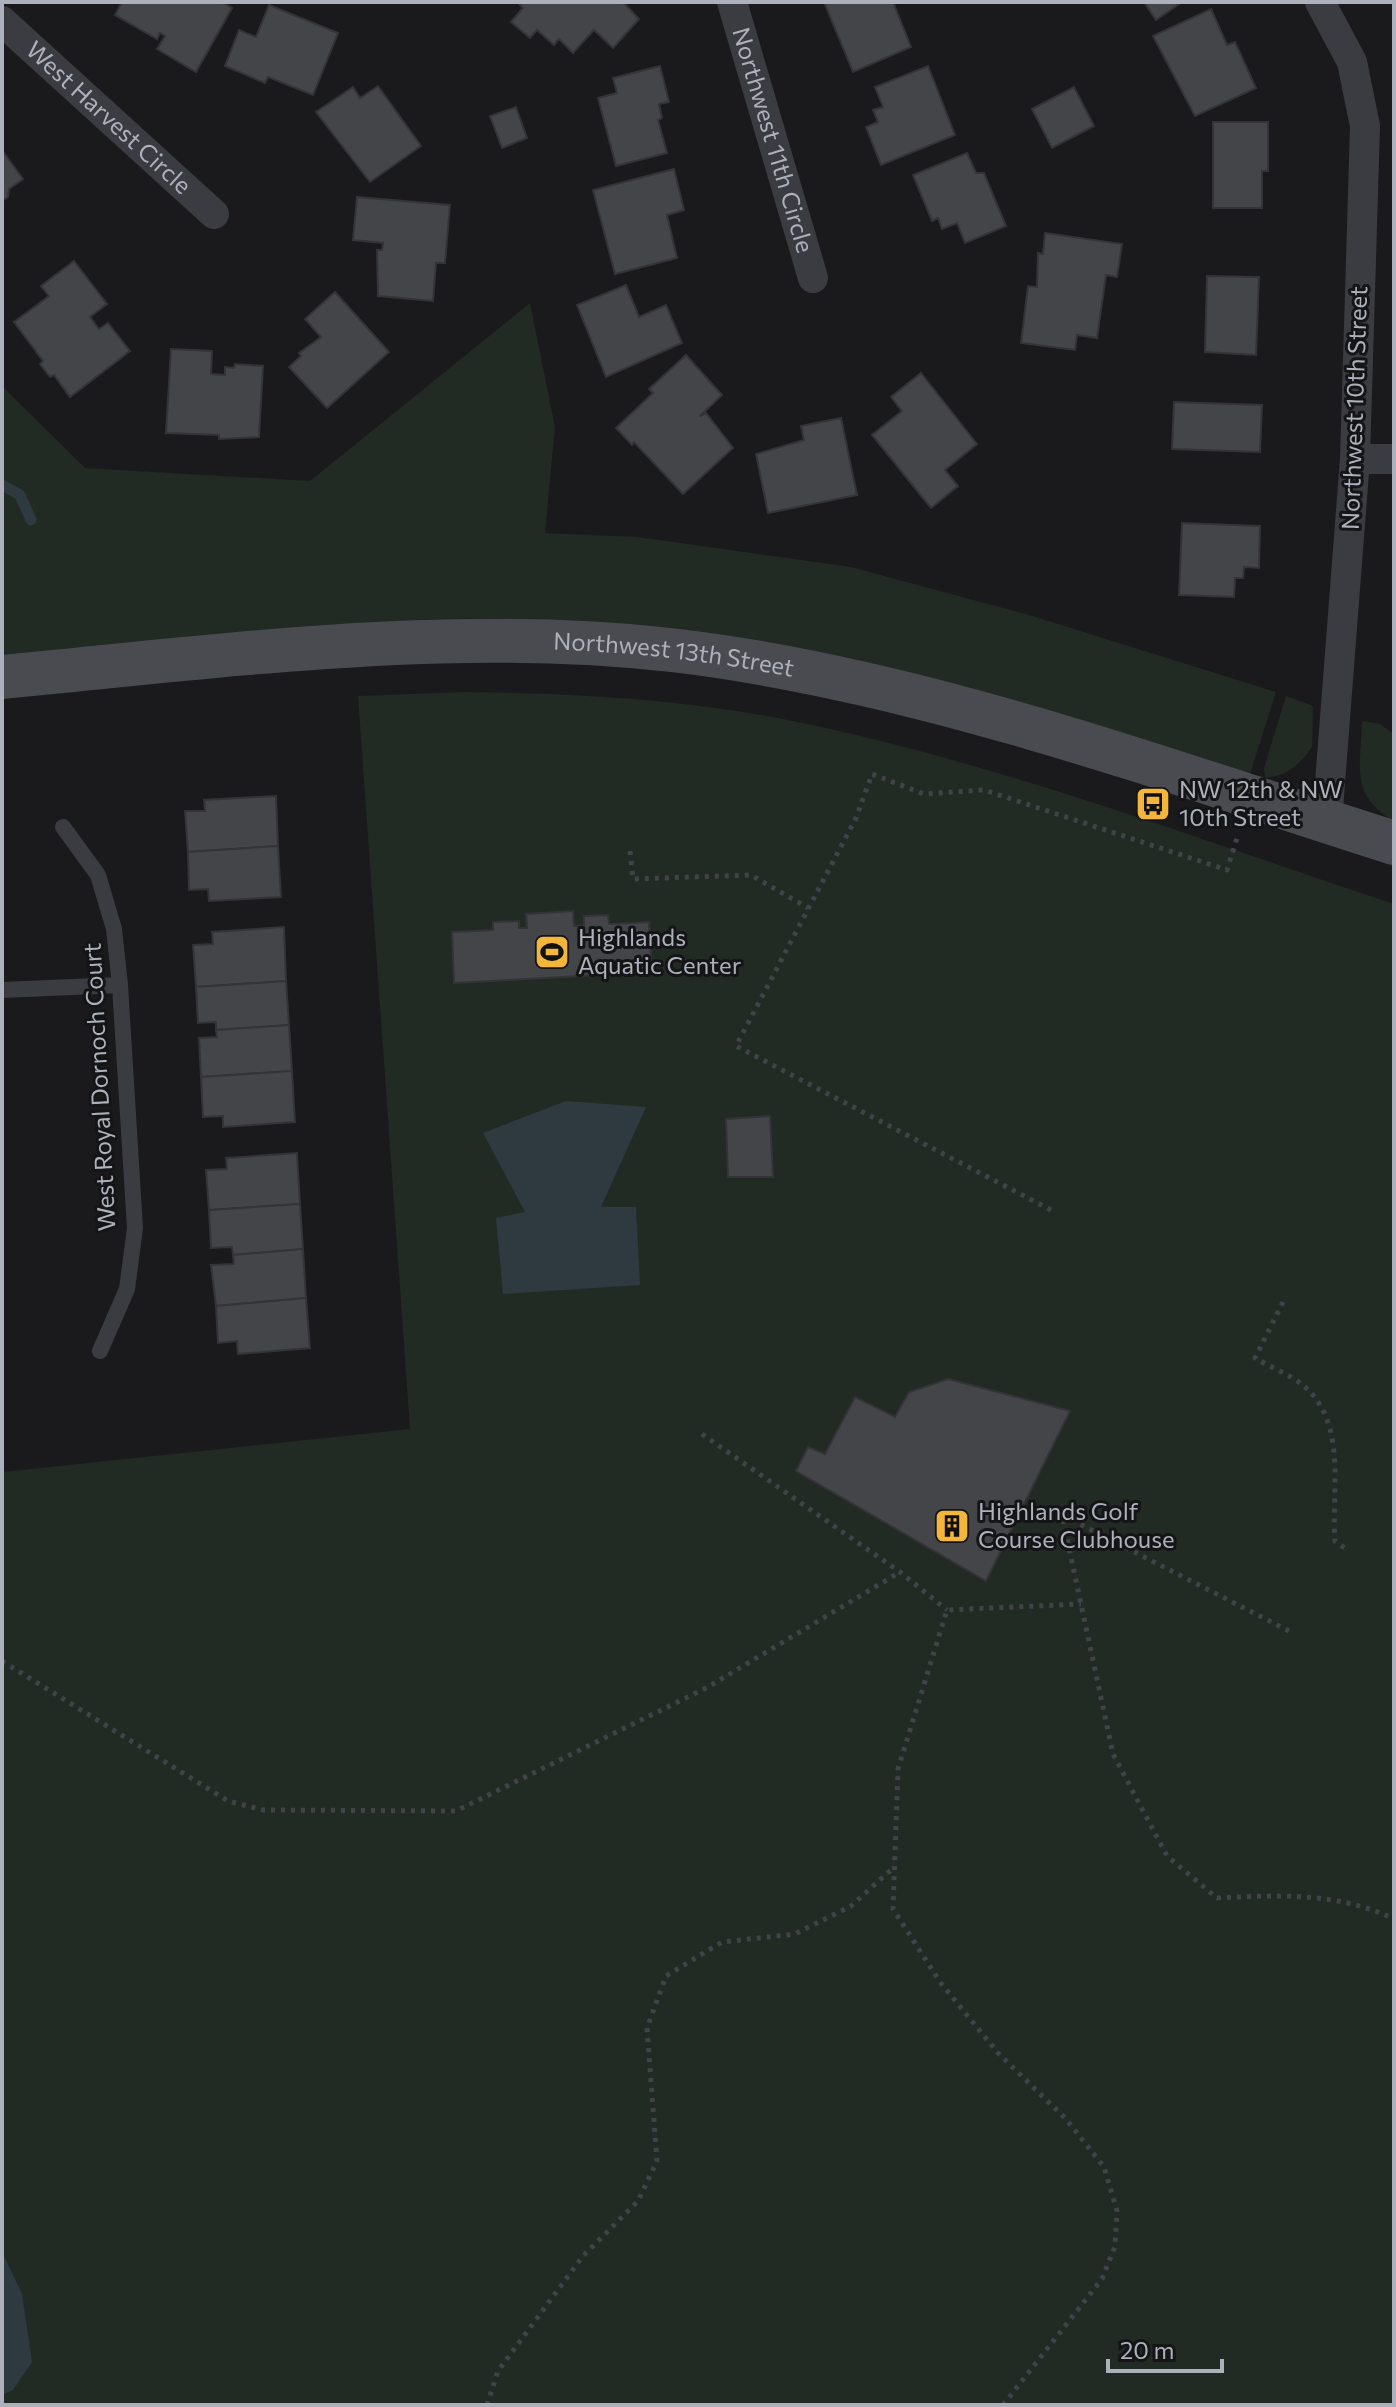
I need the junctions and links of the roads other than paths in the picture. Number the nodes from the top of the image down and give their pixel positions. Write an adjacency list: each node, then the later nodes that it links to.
1 (732, 2): 5 (street, Northwest 11th Circle)
2 (1320, 2): 6 (street, Northwest 10th Street)
3 (2, 21): 4 (street, West Harvest Circle)
4 (214, 214)
5 (813, 278)
6 (1355, 459): 7 (street); 9 (street, Northwest 10th Street)
7 (1394, 459)
8 (2, 677): 9 (main road, Northwest 13th Street)
9 (1327, 822): 11 (main road, Northwest 13th Street)
10 (63, 827): 12 (lane, West Royal Dornoch Court)
11 (1394, 843)
12 (120, 985): 13 (lane); 14 (lane, West Royal Dornoch Court)
13 (2, 990)
14 (100, 1351)

